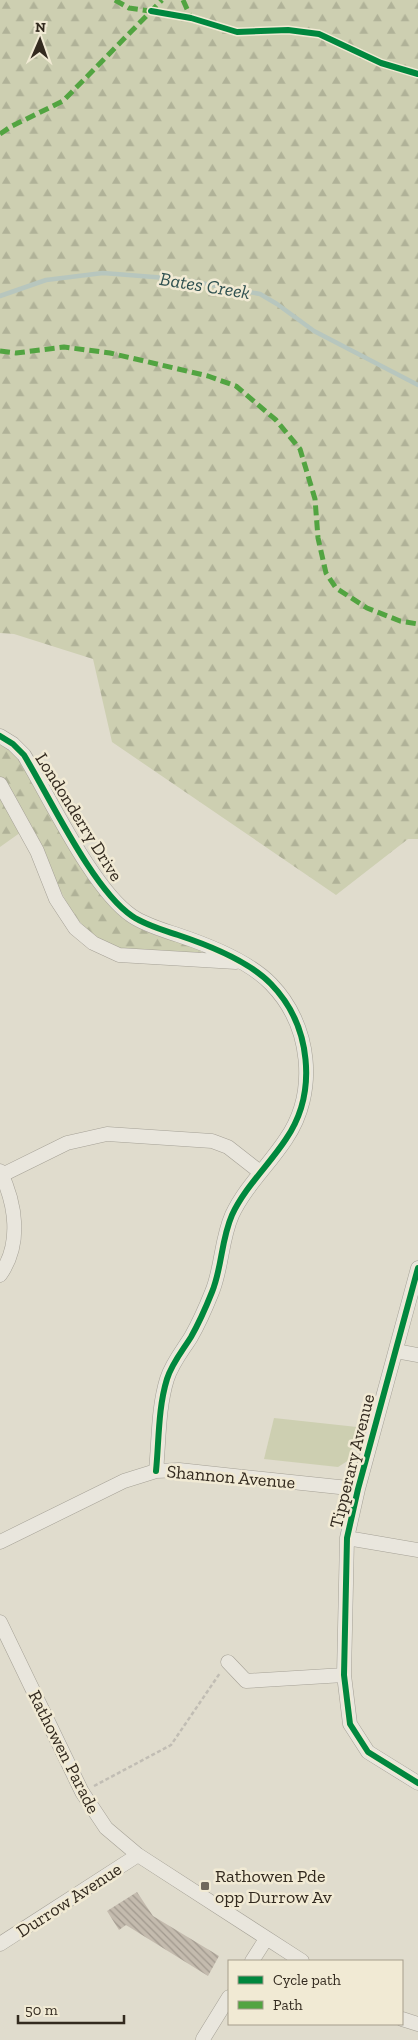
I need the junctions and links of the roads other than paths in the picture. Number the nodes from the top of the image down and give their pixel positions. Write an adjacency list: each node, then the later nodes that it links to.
1 (0, 736): 3 (street, Londonderry Drive)
2 (0, 784): 3 (street)
3 (239, 962): 4 (street, Londonderry Drive)
4 (260, 1172): 5 (street); 10 (street, Londonderry Drive)
5 (1, 1173): 7 (street)
6 (418, 1268): 8 (street, Tipperary Avenue)
7 (0, 1275)
8 (396, 1351): 9 (street); 11 (street, Tipperary Avenue)
9 (418, 1355)
10 (156, 1471): 11 (street, Shannon Avenue); 13 (street, Shannon Avenue)
11 (358, 1489): 12 (street, Tipperary Avenue)
12 (347, 1538): 14 (street); 17 (street, Tipperary Avenue)
13 (0, 1542)
14 (418, 1550)
15 (0, 1622): 19 (street, Rathowen Parade)
16 (228, 1662): 17 (street)
17 (344, 1675): 18 (street, Tipperary Avenue)
18 (418, 1783)
19 (138, 1855): 20 (street, Rathowen Parade); 21 (street, Durrow Avenue)
20 (266, 1939): 22 (street); 23 (street, Rathowen Parade)
21 (0, 1944)
22 (253, 1960)
23 (300, 1960)
24 (228, 1999): 27 (street)
25 (403, 2020): 26 (street)
26 (418, 2024)
27 (203, 2039)

